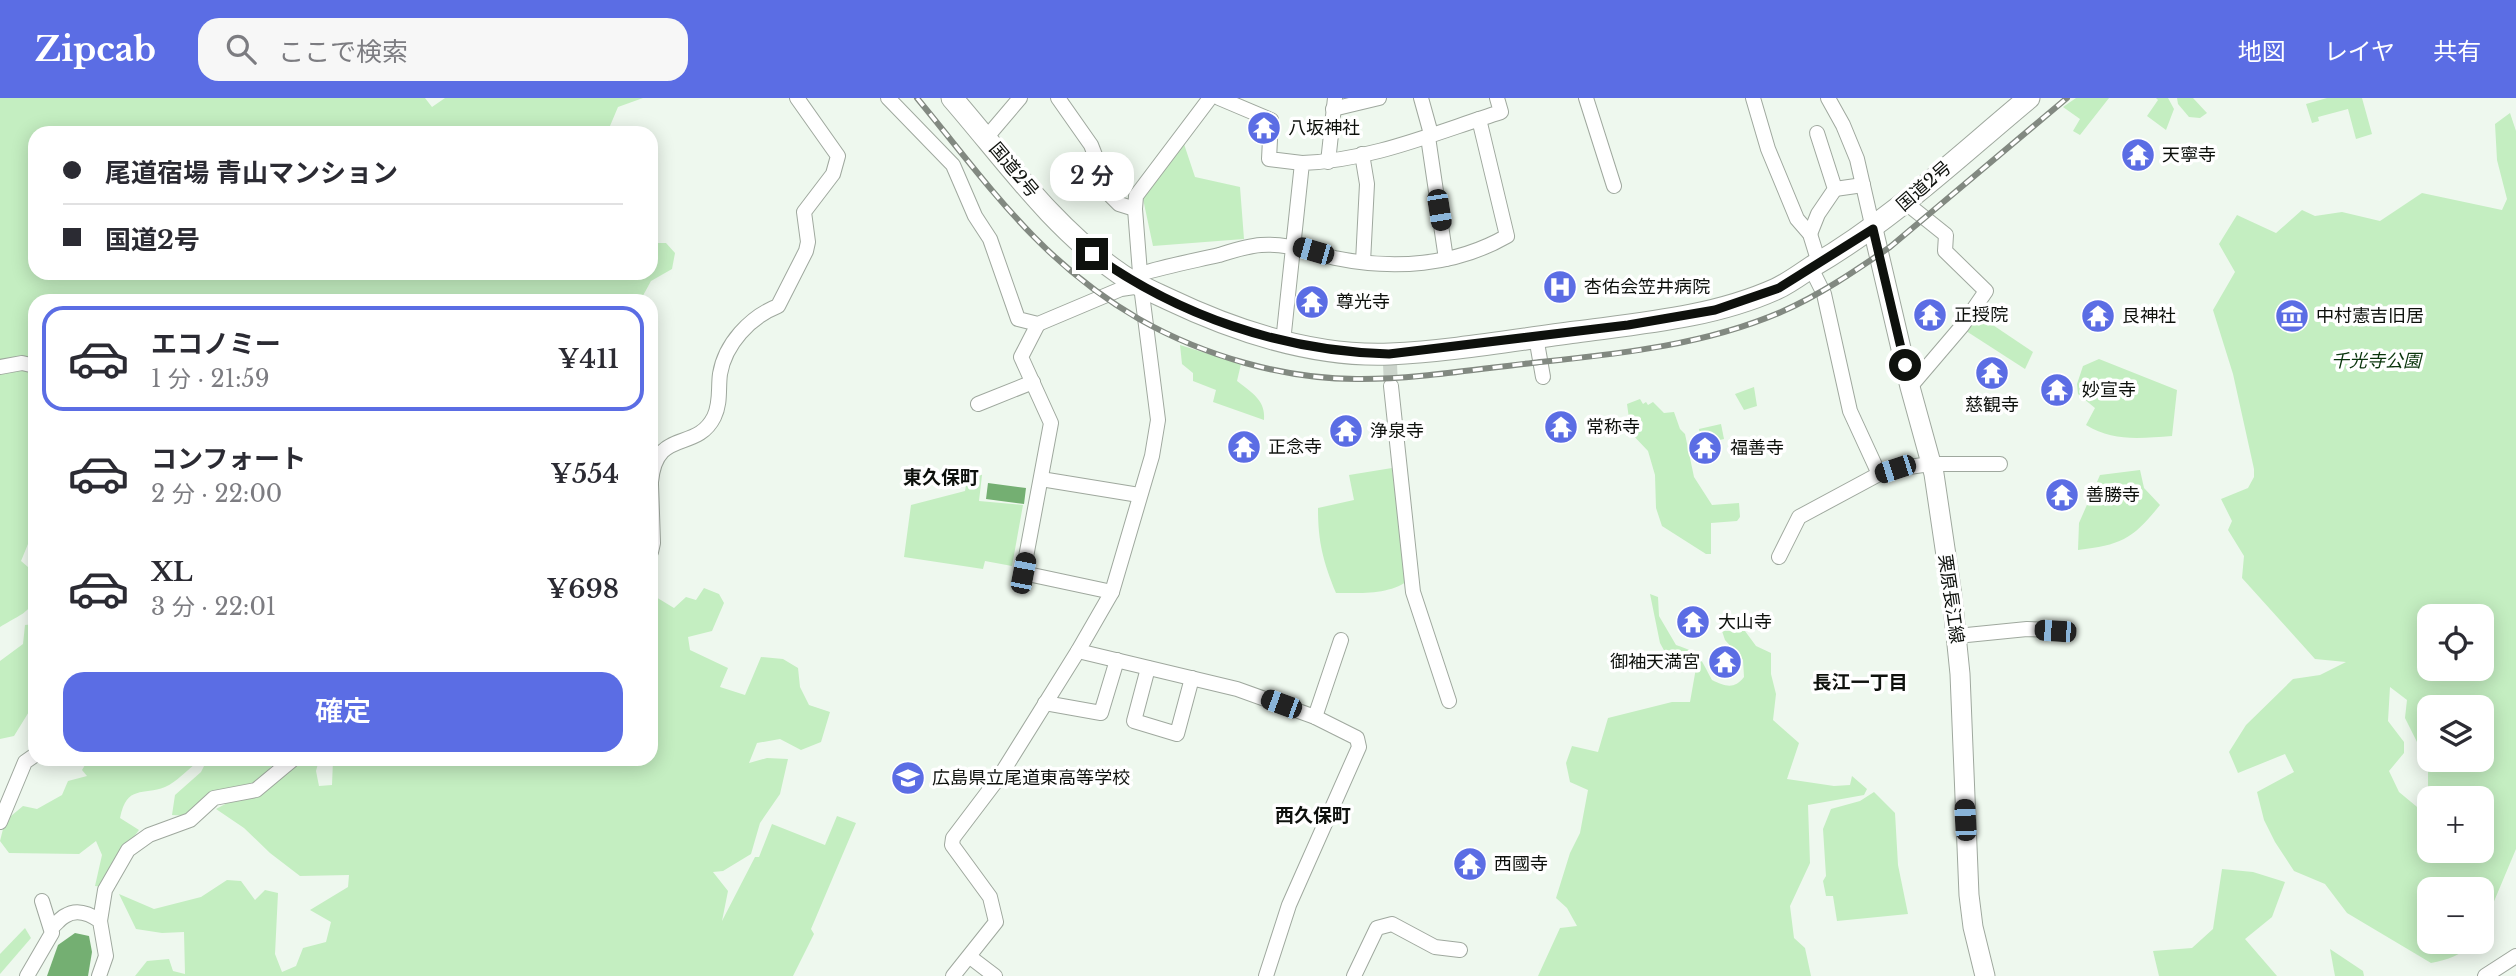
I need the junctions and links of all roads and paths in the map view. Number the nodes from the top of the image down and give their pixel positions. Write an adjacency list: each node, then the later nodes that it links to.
1 (797, 98): 45 (street)
2 (888, 98): 35 (street)
3 (952, 98): 19 (highway, 国道2号)
4 (1020, 98): 19 (street)
5 (1058, 98): 27 (street)
6 (1210, 98): 27 (street)
7 (1219, 98): 22 (street)
8 (1379, 98): 15 (street)
9 (1421, 98): 18 (street)
10 (1497, 98): 16 (street)
11 (1587, 98): 24 (street)
12 (1753, 98): 29 (street)
13 (1828, 98): 23 (street)
14 (2021, 100): 26 (highway, 国道2号)
15 (1334, 104): 21 (street)
16 (1479, 119): 18 (street); 31 (street)
17 (1817, 133): 25 (street)
18 (1429, 135): 20 (street); 31 (street)
19 (986, 138): 34 (highway, 国道2号)
20 (1362, 154): 21 (street); 32 (street)
21 (1328, 162): 22 (street)
22 (1302, 163): 30 (street)
23 (1863, 185): 25 (street); 28 (street)
24 (1614, 186)
25 (1835, 189): 29 (street)
26 (1906, 203): 28 (highway, 国道2号); 43 (street)
27 (1135, 208): 34 (street)
28 (1873, 229): 33 (highway, 国道2号); 43 (main road, 栗原長江線)
29 (1810, 234): 33 (street)
30 (1293, 246): 32 (street); 34 (street); 37 (street)
31 (1446, 259): 32 (street)
32 (1363, 262)
33 (1815, 266): 36 (highway, 国道2号); 48 (street)
34 (1141, 280): 35 (street); 37 (highway, 国道2号); 50 (street)
35 (1038, 324): 41 (street)
36 (1536, 337): 37 (highway, 国道2号); 40 (street)
37 (1283, 342)
38 (28, 364): 39 (street)
39 (0, 367)
40 (1543, 377)
41 (1032, 382): 44 (street); 49 (street)
42 (1391, 386): 60 (street)
43 (1910, 387): 46 (main road, 栗原長江線)
44 (978, 404)
45 (658, 455)
46 (1930, 464): 47 (street); 48 (street); 54 (main road, 栗原長江線)
47 (2000, 464)
48 (1879, 474): 51 (street)
49 (1041, 479): 50 (street); 52 (street)
50 (1139, 495): 52 (street)
51 (1779, 557)
52 (1112, 592): 56 (street)
53 (2055, 631): 54 (street)
54 (1957, 636): 78 (main road, 栗原長江線)
55 (1341, 640): 62 (street)
56 (1078, 651): 57 (street); 61 (street)
57 (1117, 660): 58 (street); 61 (street)
58 (1148, 668): 59 (street); 59 (street)
59 (1192, 678): 62 (street)
60 (1449, 701)
61 (1045, 703): 71 (street)
62 (1315, 717): 76 (street)
63 (28, 760): 65 (street)
64 (285, 766): 67 (street)
65 (0, 822)
66 (42, 901): 68 (street)
67 (100, 921): 68 (street); 73 (street)
68 (51, 928): 72 (street)
69 (1460, 950): 77 (street)
70 (2516, 956): 79 (street)
71 (970, 957): 74 (street); 75 (street)
72 (27, 976)
73 (99, 976)
74 (953, 976)
75 (995, 976)
76 (1266, 976)
77 (1354, 976)
78 (1985, 976)
79 (2485, 976)

